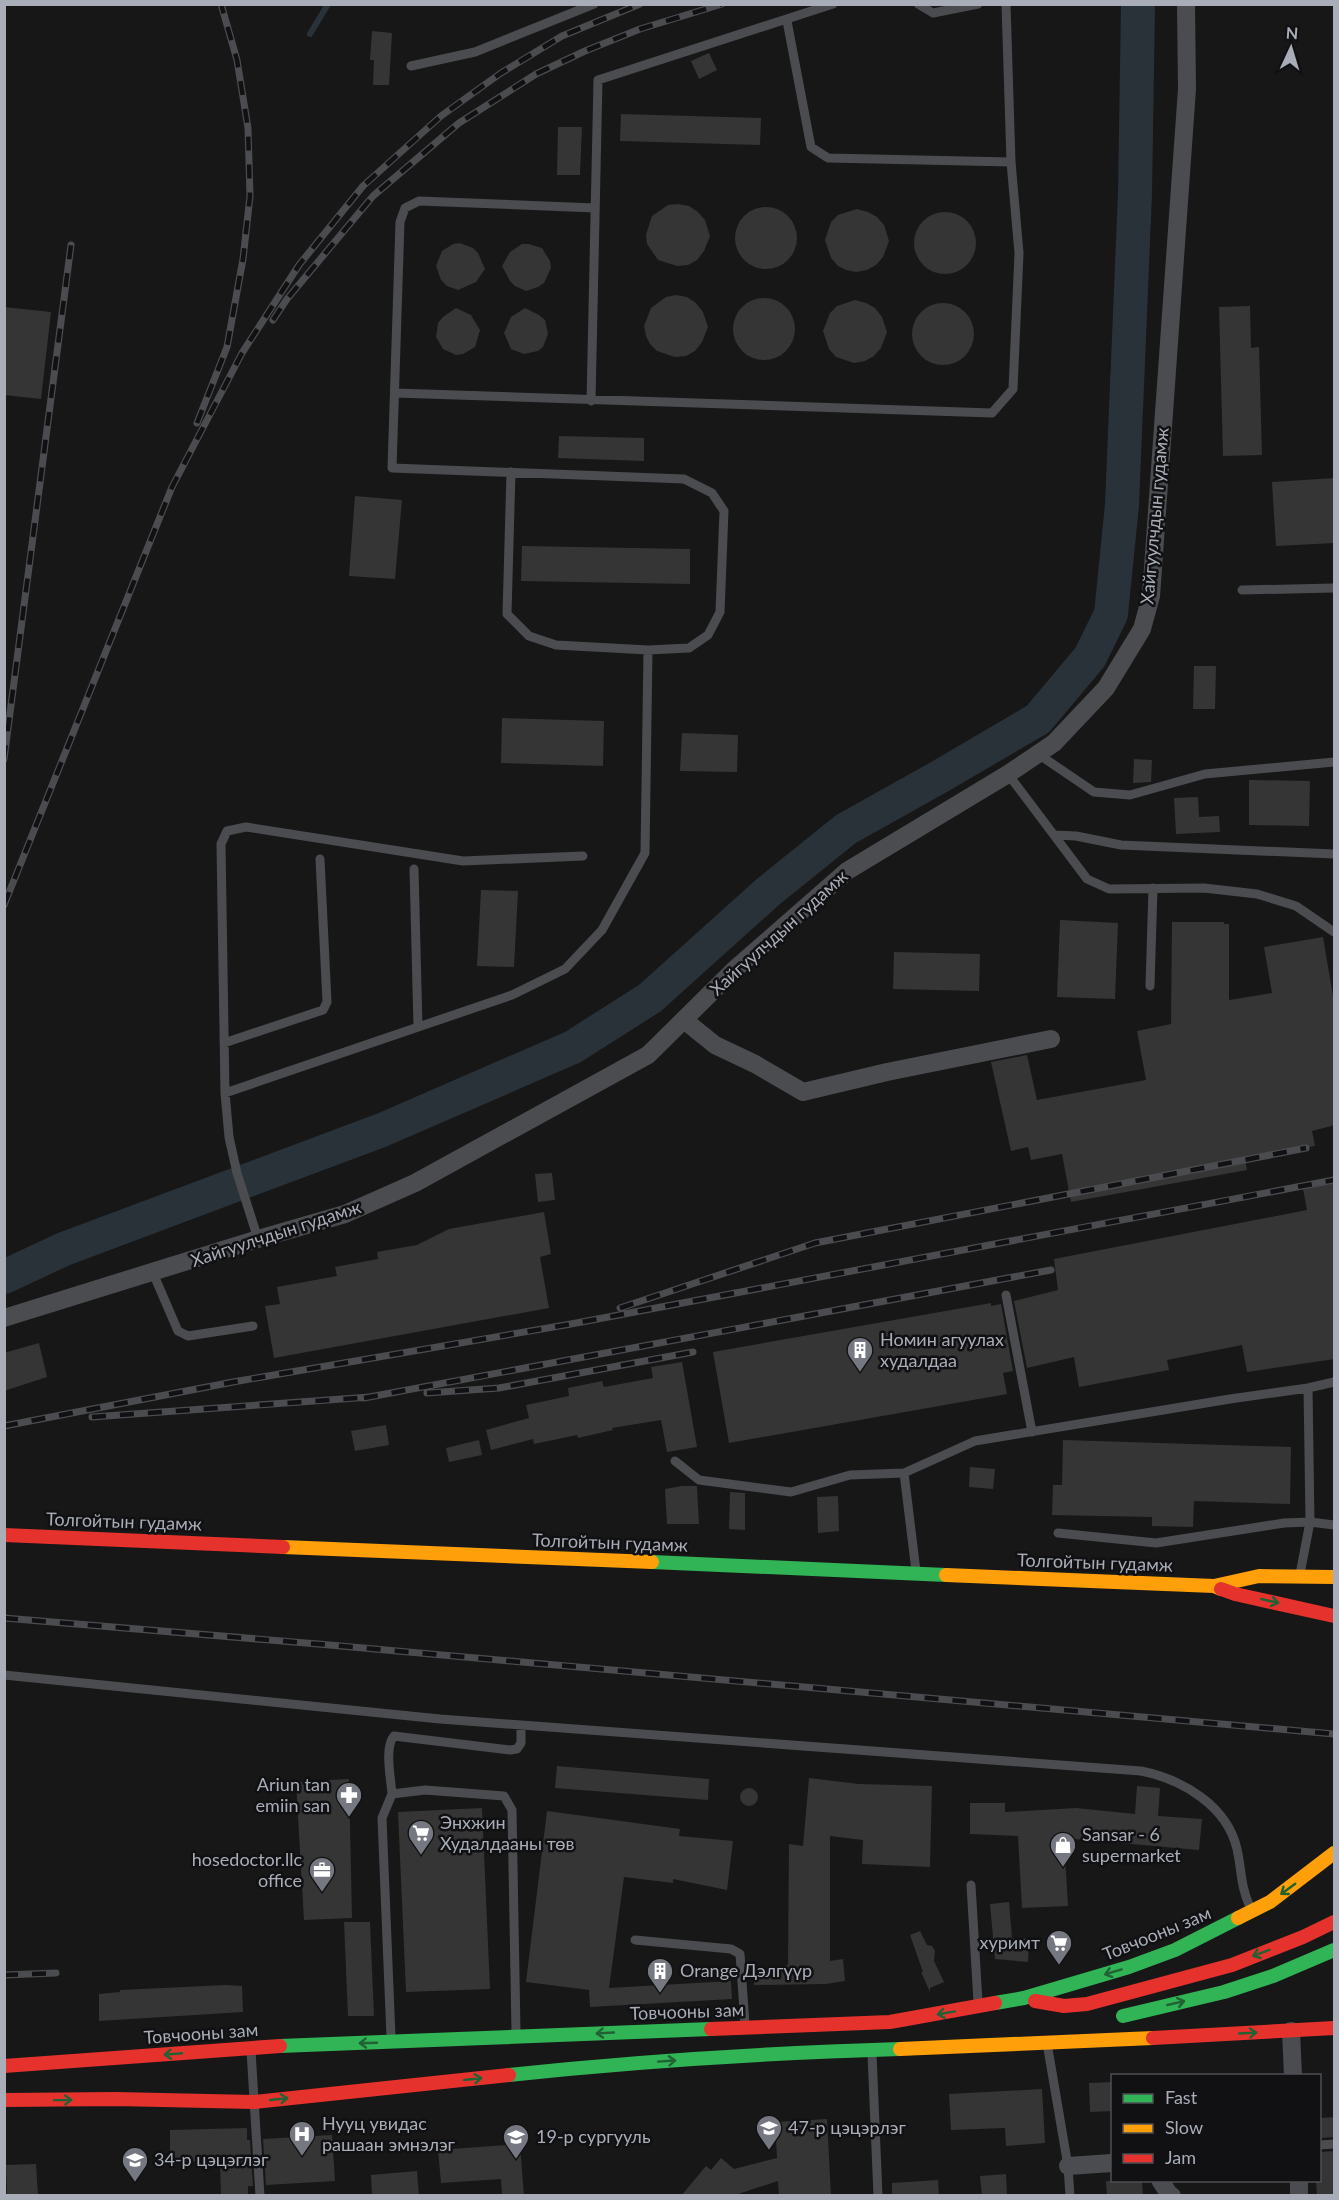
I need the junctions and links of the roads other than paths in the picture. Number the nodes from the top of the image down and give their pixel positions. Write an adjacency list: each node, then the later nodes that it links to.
1 (594, 4): 8 (lane)
2 (833, 4): 7 (lane)
3 (918, 4): 4 (lane)
4 (978, 4)
5 (1006, 4): 9 (lane)
6 (1186, 4): 17 (street, Хайгуулчдын гудамж)
7 (787, 21): 9 (lane); 10 (lane)
8 (411, 66)
9 (1011, 162): 12 (lane)
10 (595, 208): 11 (lane); 12 (lane)
11 (395, 393): 12 (lane); 13 (lane)
12 (591, 401)
13 (511, 472): 16 (lane); 16 (lane)
14 (1335, 588): 15 (lane)
15 (1242, 590)
16 (648, 650): 29 (lane)
17 (1038, 754): 18 (lane); 19 (street, Хайгуулчдын гудамж)
18 (1335, 762)
19 (1008, 774): 20 (lane); 28 (street, Хайгуулчдын гудамж)
20 (1054, 835): 21 (lane); 25 (lane)
21 (1335, 854)
22 (583, 856): 31 (lane)
23 (320, 859): 31 (lane)
24 (414, 869): 29 (lane)
25 (1153, 888): 26 (lane); 27 (lane)
26 (1335, 932)
27 (1150, 986)
28 (684, 1020): 30 (street); 33 (street, Хайгуулчдын гудамж)
29 (418, 1027): 32 (lane)
30 (1051, 1039)
31 (224, 1043): 32 (lane)
32 (225, 1092): 33 (lane)
33 (258, 1239): 34 (street, Хайгуулчдын гудамж)
34 (153, 1273): 36 (street, Хайгуулчдын гудамж); 37 (lane)
35 (1006, 1295): 40 (lane)
36 (4, 1318)
37 (253, 1326)
38 (1335, 1382): 39 (lane)
39 (1308, 1388): 40 (lane); 43 (lane)
40 (1032, 1432): 42 (lane)
41 (675, 1461): 42 (lane)
42 (904, 1473): 47 (lane)
43 (1310, 1522): 44 (lane); 45 (lane); 48 (lane)
44 (1335, 1525)
45 (1058, 1533)
46 (4, 1535): 47 (main road, Толгойтын гудамж)
47 (916, 1574): 50 (main road, Толгойтын гудамж)
48 (1300, 1575): 49 (main road, Толгойтын гудамж); 50 (main road, Толгойтын гудамж)
49 (1335, 1577)
50 (1214, 1586): 51 (main road, Толгойтын гудамж, one-way to 51)
51 (1335, 1616)
52 (4, 1675): 53 (lane)
53 (521, 1725): 54 (lane); 57 (lane)
54 (392, 1794): 68 (lane); 69 (lane)
55 (1335, 1853): 57 (main road, Товчооны зам, one-way to 57)
56 (971, 1885): 62 (lane)
57 (1253, 1912): 61 (main road, Товчооны зам, one-way to 61)
58 (1335, 1922): 61 (main road, one-way to 61)
59 (634, 1940): 64 (lane)
60 (1335, 1950): 63 (main road, one-way to 60)
61 (1024, 1998): 62 (main road, Товчооны зам)
62 (979, 2007): 64 (main road, Товчооны зам, one-way to 64)
63 (1110, 2019)
64 (745, 2027): 68 (main road, Товчооны зам, one-way to 68)
65 (1082, 2028): 70 (main road)
66 (1335, 2028): 67 (main road)
67 (1291, 2031): 70 (main road, one-way to 67); 75 (street)
68 (516, 2037): 69 (main road, Товчооны зам)
69 (392, 2042): 72 (main road, Товчооны зам, one-way to 72)
70 (1064, 2042): 71 (main road)
71 (1047, 2044): 73 (main road); 79 (lane)
72 (251, 2048): 74 (main road, Товчооны зам, one-way to 74); 77 (lane)
73 (872, 2051): 77 (main road, one-way to 73); 81 (lane)
74 (4, 2067)
75 (1293, 2074)
76 (4, 2100): 77 (main road, one-way to 77)
77 (254, 2102): 80 (lane)
78 (1111, 2163): 79 (street)
79 (1068, 2166): 82 (lane)
80 (260, 2196)
81 (878, 2196)
82 (1070, 2196)

